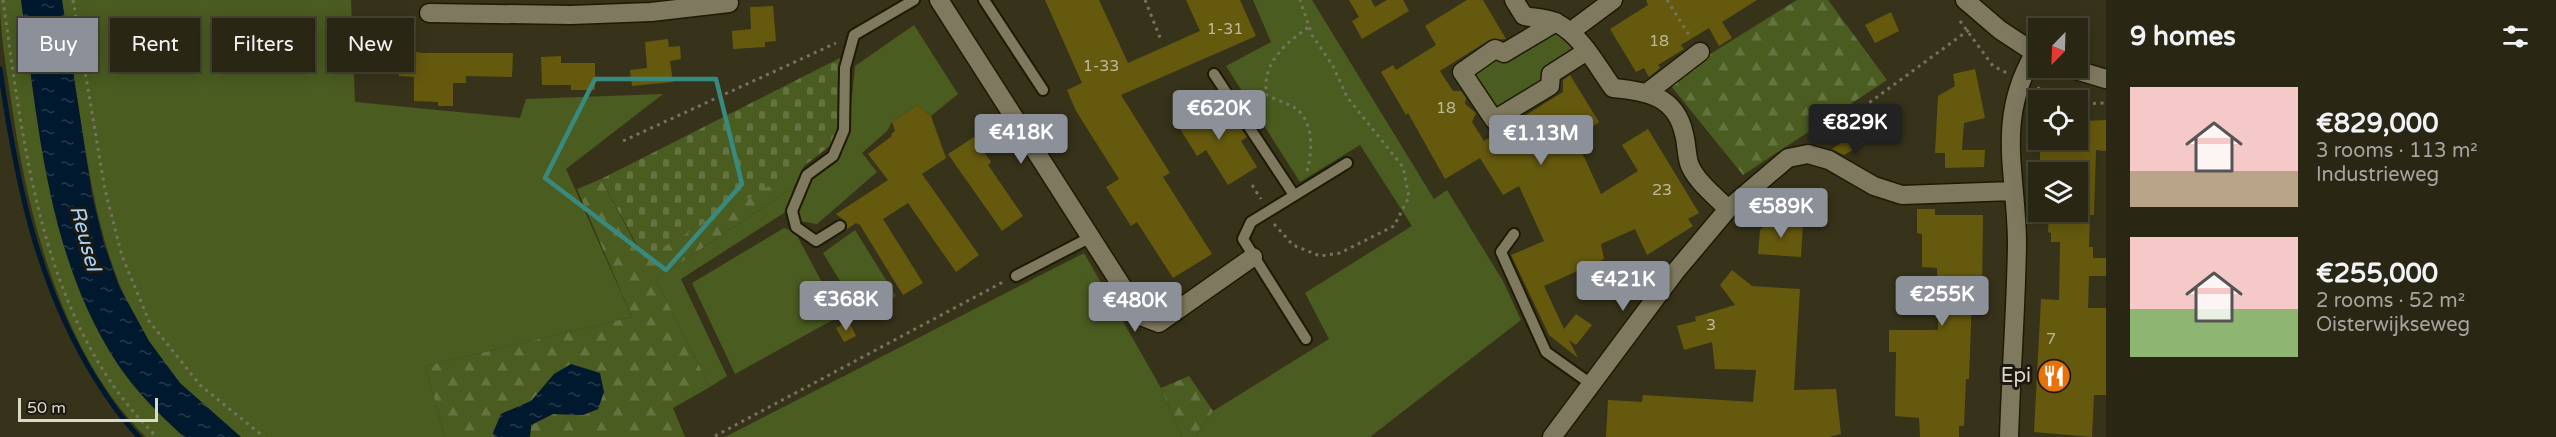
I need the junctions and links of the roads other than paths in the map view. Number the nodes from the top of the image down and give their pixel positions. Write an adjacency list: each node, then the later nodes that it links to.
1 (914, 0): 24 (lane)
2 (939, 0): 26 (street)
3 (984, 0): 18 (lane)
4 (1514, 0): 10 (street)
5 (1612, 0): 10 (street)
6 (729, 3): 7 (street)
7 (571, 8): 9 (street)
8 (1961, 8): 11 (street)
9 (429, 13)
10 (1563, 27): 12 (street); 12 (street)
11 (2028, 49)
12 (1587, 51): 19 (street)
13 (1700, 52): 19 (street)
14 (2028, 67): 21 (street)
15 (1214, 74): 22 (lane)
16 (2088, 74): 17 (street)
17 (2106, 79)
18 (1044, 90)
19 (1648, 92): 23 (street)
20 (1347, 162): 22 (lane)
21 (2013, 191): 23 (street); 32 (street)
22 (1296, 193): 27 (lane)
23 (1728, 208): 30 (street)
24 (840, 226)
25 (1514, 234): 30 (lane)
26 (1091, 237): 27 (street); 28 (lane)
27 (1253, 257): 29 (lane)
28 (1016, 276)
29 (1306, 339)
30 (1591, 384): 31 (street)
31 (1552, 437)
32 (2009, 437)

